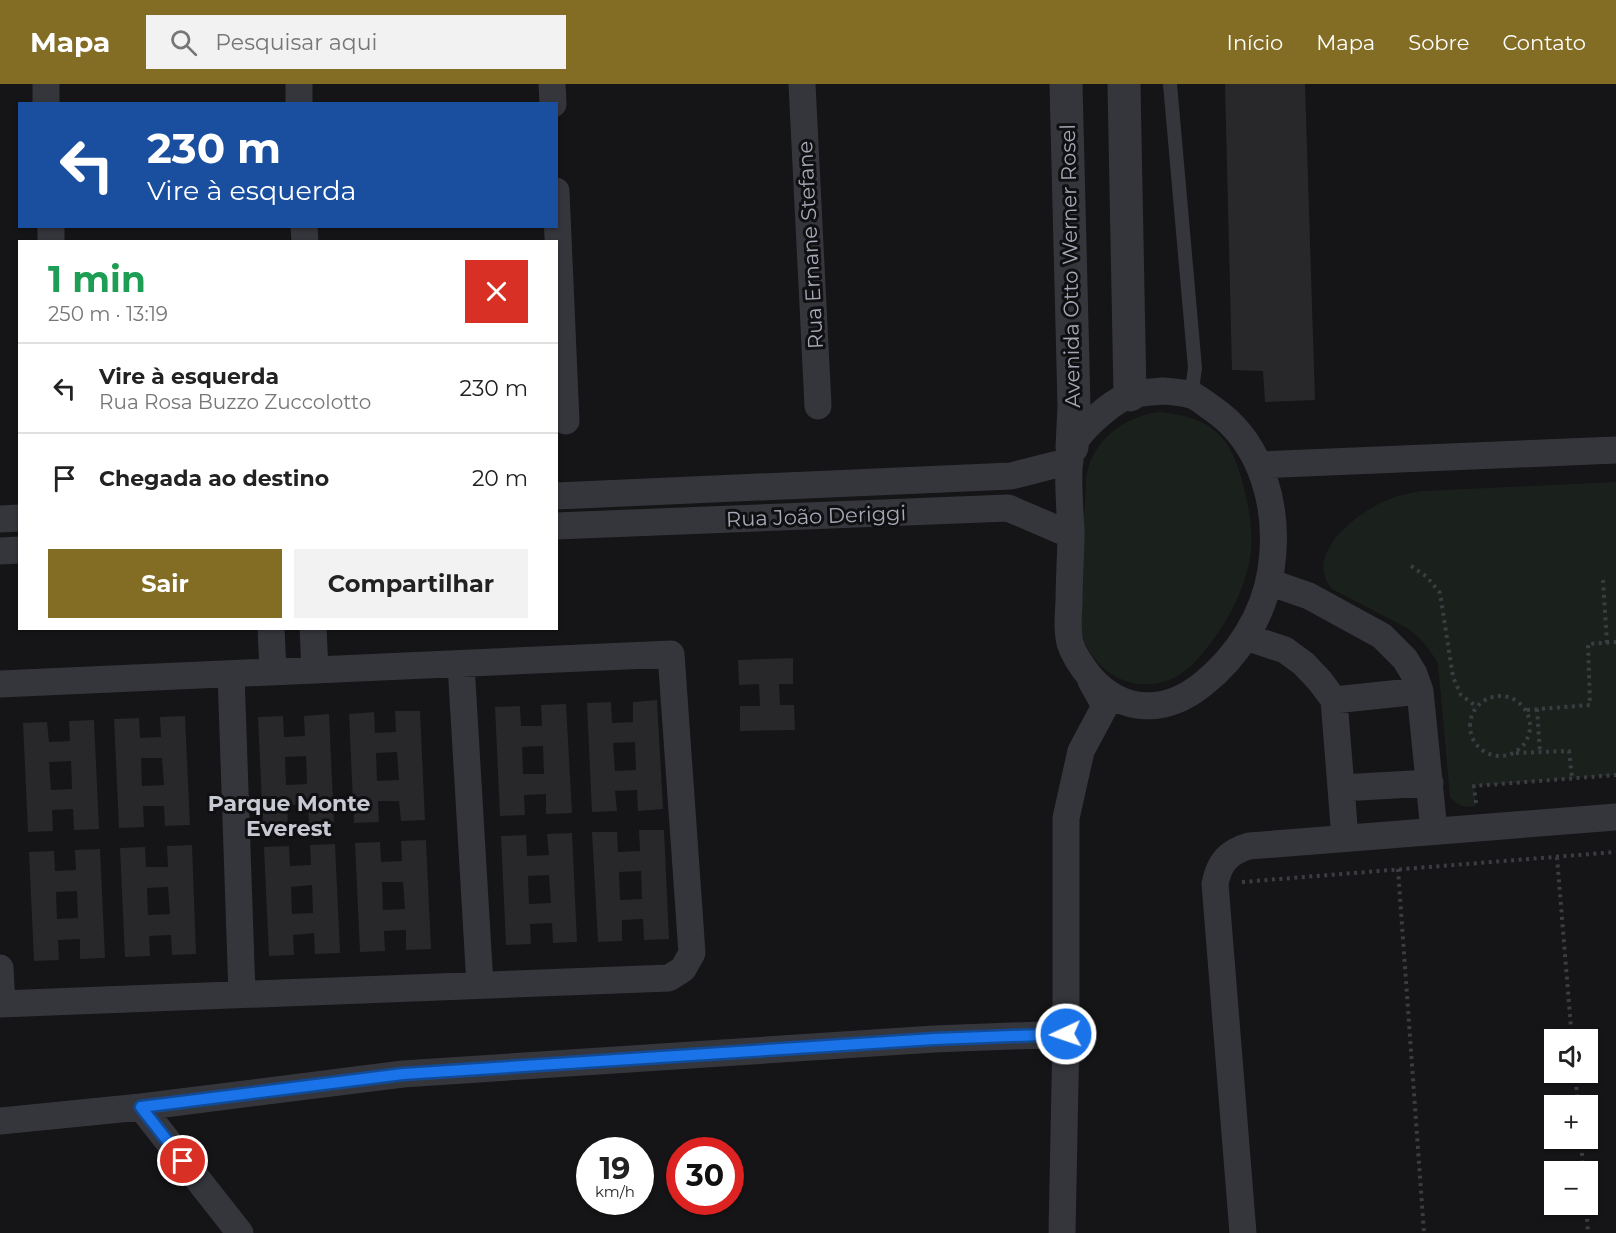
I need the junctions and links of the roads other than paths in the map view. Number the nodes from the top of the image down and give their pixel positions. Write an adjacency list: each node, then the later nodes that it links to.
1 (46, 84): 8 (street)
2 (299, 84): 9 (street)
3 (552, 84): 10 (street)
4 (802, 84): 14 (street, Rua Ernane Stefane)
5 (1066, 84): 17 (street, Avenida Otto Werner Rosel)
6 (1124, 84): 12 (street)
7 (1170, 84): 13 (lane)
8 (46, 102)
9 (299, 102)
10 (553, 102)
11 (558, 228): 15 (street)
12 (1130, 395): 13 (street, Avenida Otto Werner Rosel); 17 (street, Avenida Otto Werner Rosel)
13 (1195, 397): 18 (street, Avenida Otto Werner Rosel)
14 (818, 406)
15 (566, 421)
16 (1616, 450): 18 (street)
17 (1071, 454): 19 (street, Rua João Deriggi); 23 (street, Avenida Otto Werner Rosel)
18 (1259, 465): 26 (street, Avenida Otto Werner Rosel)
19 (558, 496)
20 (18, 518): 21 (street)
21 (0, 519)
22 (558, 526): 23 (street, Rua João Deriggi)
23 (1071, 535): 33 (street, Avenida Otto Werner Rosel)
24 (18, 550): 25 (street)
25 (0, 551)
26 (1269, 582): 29 (street, Avenida Otto Werner Rosel); 36 (street)
27 (271, 630): 32 (street)
28 (313, 630): 31 (street)
29 (1246, 637): 37 (street); 38 (street, Avenida Otto Werner Rosel)
30 (461, 664): 31 (street); 46 (street); 46 (street)
31 (315, 670): 32 (street)
32 (273, 672): 34 (street)
33 (1086, 672): 38 (street, Avenida Otto Werner Rosel); 42 (street)
34 (231, 674): 35 (street); 47 (street)
35 (0, 684)
36 (1420, 691): 37 (street); 39 (street)
37 (1334, 700): 40 (street)
38 (1129, 704): 42 (street)
39 (1430, 783): 40 (street); 43 (street)
40 (1341, 788): 44 (street)
41 (1616, 817): 43 (street)
42 (1066, 818): 49 (street)
43 (1434, 831): 44 (street)
44 (1345, 838): 54 (street)
45 (0, 968): 48 (street)
46 (480, 985): 47 (street)
47 (242, 994): 48 (street)
48 (1, 1004)
49 (1066, 1034): 50 (street); 53 (street)
50 (141, 1107): 51 (street); 52 (street)
51 (0, 1121)
52 (240, 1233)
53 (1062, 1233)
54 (1243, 1233)

